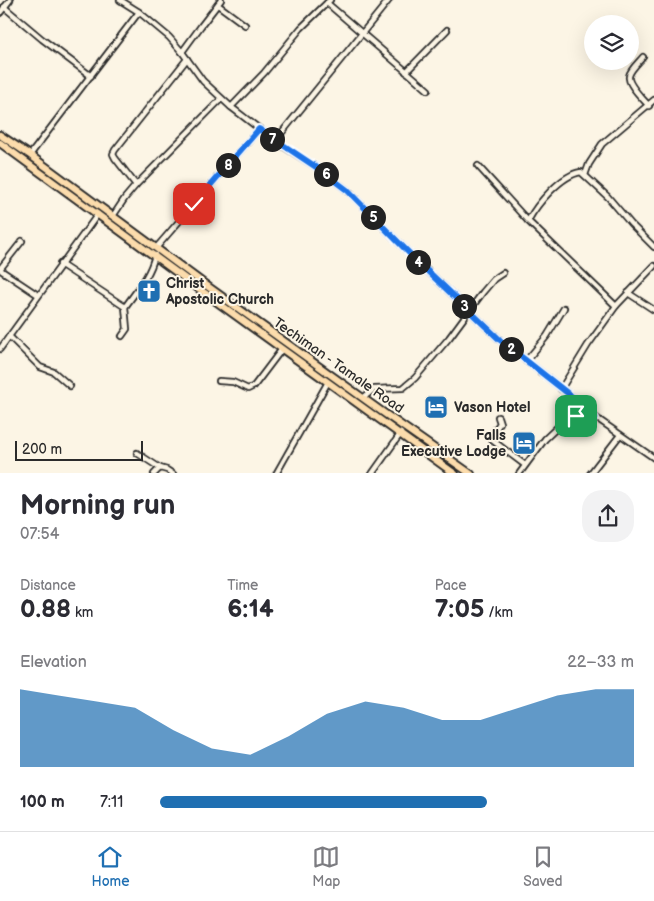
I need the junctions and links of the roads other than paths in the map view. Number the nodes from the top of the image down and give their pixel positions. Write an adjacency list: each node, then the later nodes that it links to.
1 (10, 0): 7 (street)
2 (120, 0): 8 (street)
3 (221, 0): 6 (street)
4 (389, 0): 12 (street)
5 (328, 2): 12 (street); 22 (street)
6 (218, 5): 10 (street); 13 (street)
7 (4, 7): 9 (street); 17 (street)
8 (139, 12): 13 (street); 17 (street)
9 (0, 13)
10 (245, 25)
11 (447, 30): 16 (street)
12 (362, 34): 16 (street); 25 (street)
13 (182, 52): 15 (street)
14 (643, 57): 21 (street)
15 (186, 59): 19 (street); 30 (street)
16 (406, 72): 18 (street)
17 (91, 76): 27 (street)
18 (428, 90)
19 (222, 99): 22 (street); 30 (street)
20 (654, 100): 21 (street)
21 (648, 106): 29 (street)
22 (232, 108): 23 (street)
23 (259, 129): 25 (street); 36 (street)
24 (0, 135): 27 (highway, Techiman - Tamale Road)
25 (275, 141): 48 (street)
26 (0, 143): 31 (highway, Techiman - Tamale Road)
27 (30, 155): 32 (highway, Techiman - Tamale Road)
28 (478, 166): 33 (street)
29 (585, 175): 33 (street); 35 (street)
30 (136, 185): 32 (street)
31 (98, 214): 37 (highway, Techiman - Tamale Road); 38 (street)
32 (113, 216): 36 (highway, Techiman - Tamale Road)
33 (528, 221): 44 (street)
34 (22, 241): 40 (street)
35 (654, 247)
36 (156, 248): 58 (highway, Techiman - Tamale Road)
37 (155, 255): 45 (street); 52 (highway, Techiman - Tamale Road)
38 (60, 264): 43 (street); 45 (street)
39 (654, 266): 42 (street)
40 (0, 269): 43 (street)
41 (503, 273): 48 (street)
42 (628, 293): 44 (street); 47 (street)
43 (38, 295): 49 (street)
44 (616, 306): 57 (street)
45 (126, 307): 50 (street)
46 (564, 308): 53 (street)
47 (654, 310)
48 (469, 312): 53 (street); 58 (street)
49 (9, 336): 51 (street); 56 (street)
50 (122, 336)
51 (0, 349)
52 (282, 349): 54 (street); 55 (highway, Techiman - Tamale Road)
53 (526, 361): 57 (street)
54 (219, 381)
55 (328, 382): 63 (highway, Techiman - Tamale Road); 71 (street)
56 (70, 386)
57 (561, 389): 59 (street)
58 (363, 398): 74 (highway, Techiman - Tamale Road)
59 (575, 399): 61 (street); 62 (street)
60 (498, 417): 67 (street)
61 (595, 418): 62 (street); 64 (street)
62 (564, 422): 67 (street)
63 (400, 434): 72 (street); 73 (highway, Techiman - Tamale Road)
64 (620, 435): 66 (street); 76 (street)
65 (137, 454): 68 (street)
66 (654, 457)
67 (525, 465): 75 (street)
68 (160, 468): 69 (street); 70 (street)
69 (155, 473)
70 (172, 473)
71 (277, 473)
72 (373, 473)
73 (454, 473)
74 (470, 473)
75 (521, 473)
76 (591, 473)

